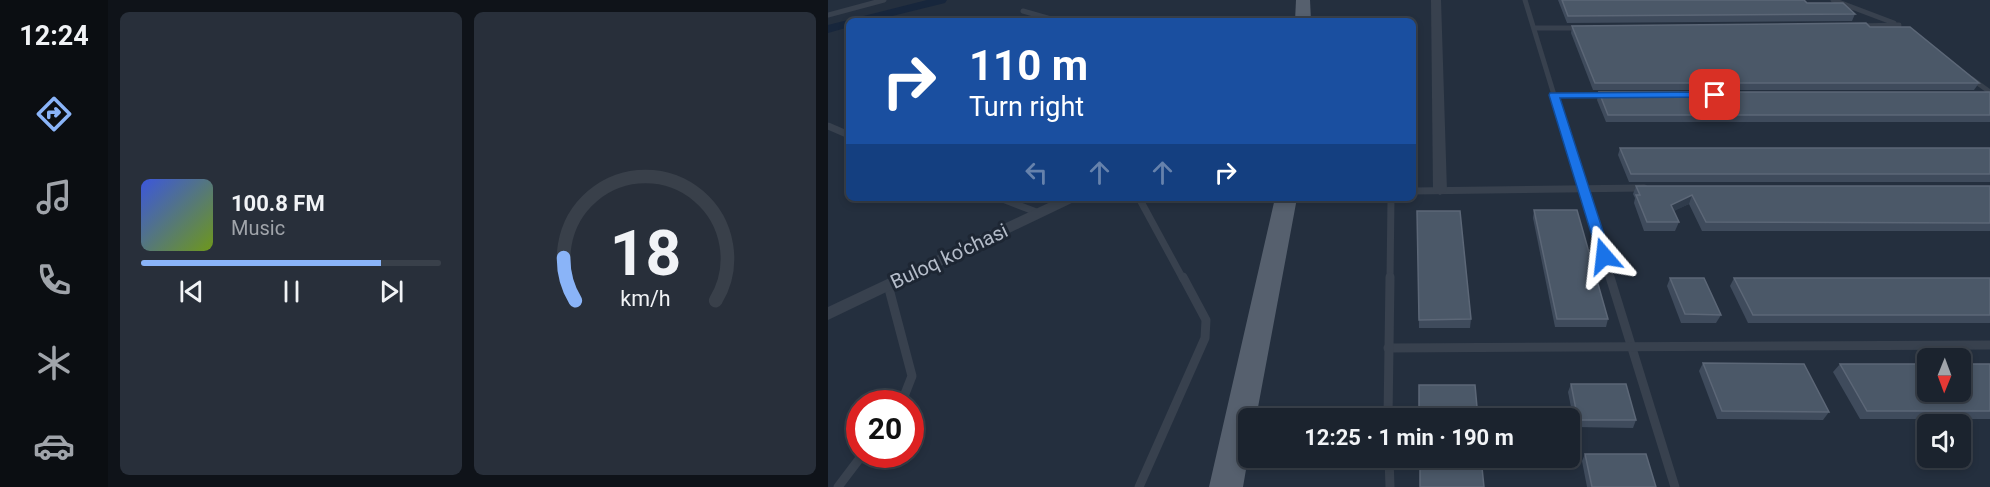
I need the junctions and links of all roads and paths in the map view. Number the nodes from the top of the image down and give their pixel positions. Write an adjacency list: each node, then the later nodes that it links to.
1 (884, 0): 7 (lane)
2 (1303, 0): 9 (main road)
3 (1436, 0): 27 (street)
4 (1525, 0): 12 (lane)
5 (1833, 0): 10 (lane)
6 (1023, 11): 8 (lane)
7 (828, 15)
8 (1048, 18)
9 (1303, 18)
10 (1899, 25): 11 (lane); 14 (lane)
11 (1848, 26)
12 (1534, 28): 13 (lane); 19 (lane)
13 (1592, 28)
14 (1908, 30)
15 (1962, 71): 16 (lane)
16 (1981, 86): 17 (lane); 18 (lane)
17 (1990, 86)
18 (1990, 94): 21 (lane)
19 (1554, 95): 20 (lane); 24 (lane)
20 (1613, 95)
21 (1978, 95)
22 (828, 126): 23 (lane)
23 (846, 134)
24 (1583, 188): 25 (lane); 27 (lane); 36 (lane)
25 (1655, 188)
26 (1416, 191): 27 (lane)
27 (1440, 191)
28 (1008, 201): 33 (lane)
29 (1065, 201): 33 (street, Buloq ko'chasi)
30 (1142, 201): 44 (lane)
31 (1285, 201): 45 (main road)
32 (1391, 201): 38 (lane)
33 (1039, 213): 34 (street, Buloq ko'chasi)
34 (888, 285): 35 (street, Buloq ko'chasi); 39 (lane)
35 (829, 313)
36 (1631, 345): 37 (lane); 38 (lane); 47 (lane)
37 (1990, 345)
38 (1388, 348): 40 (lane)
39 (906, 390)
40 (1388, 408)
41 (852, 468): 43 (lane)
42 (1389, 468): 46 (lane)
43 (838, 487)
44 (1139, 487)
45 (1226, 487)
46 (1390, 487)
47 (1675, 487)

